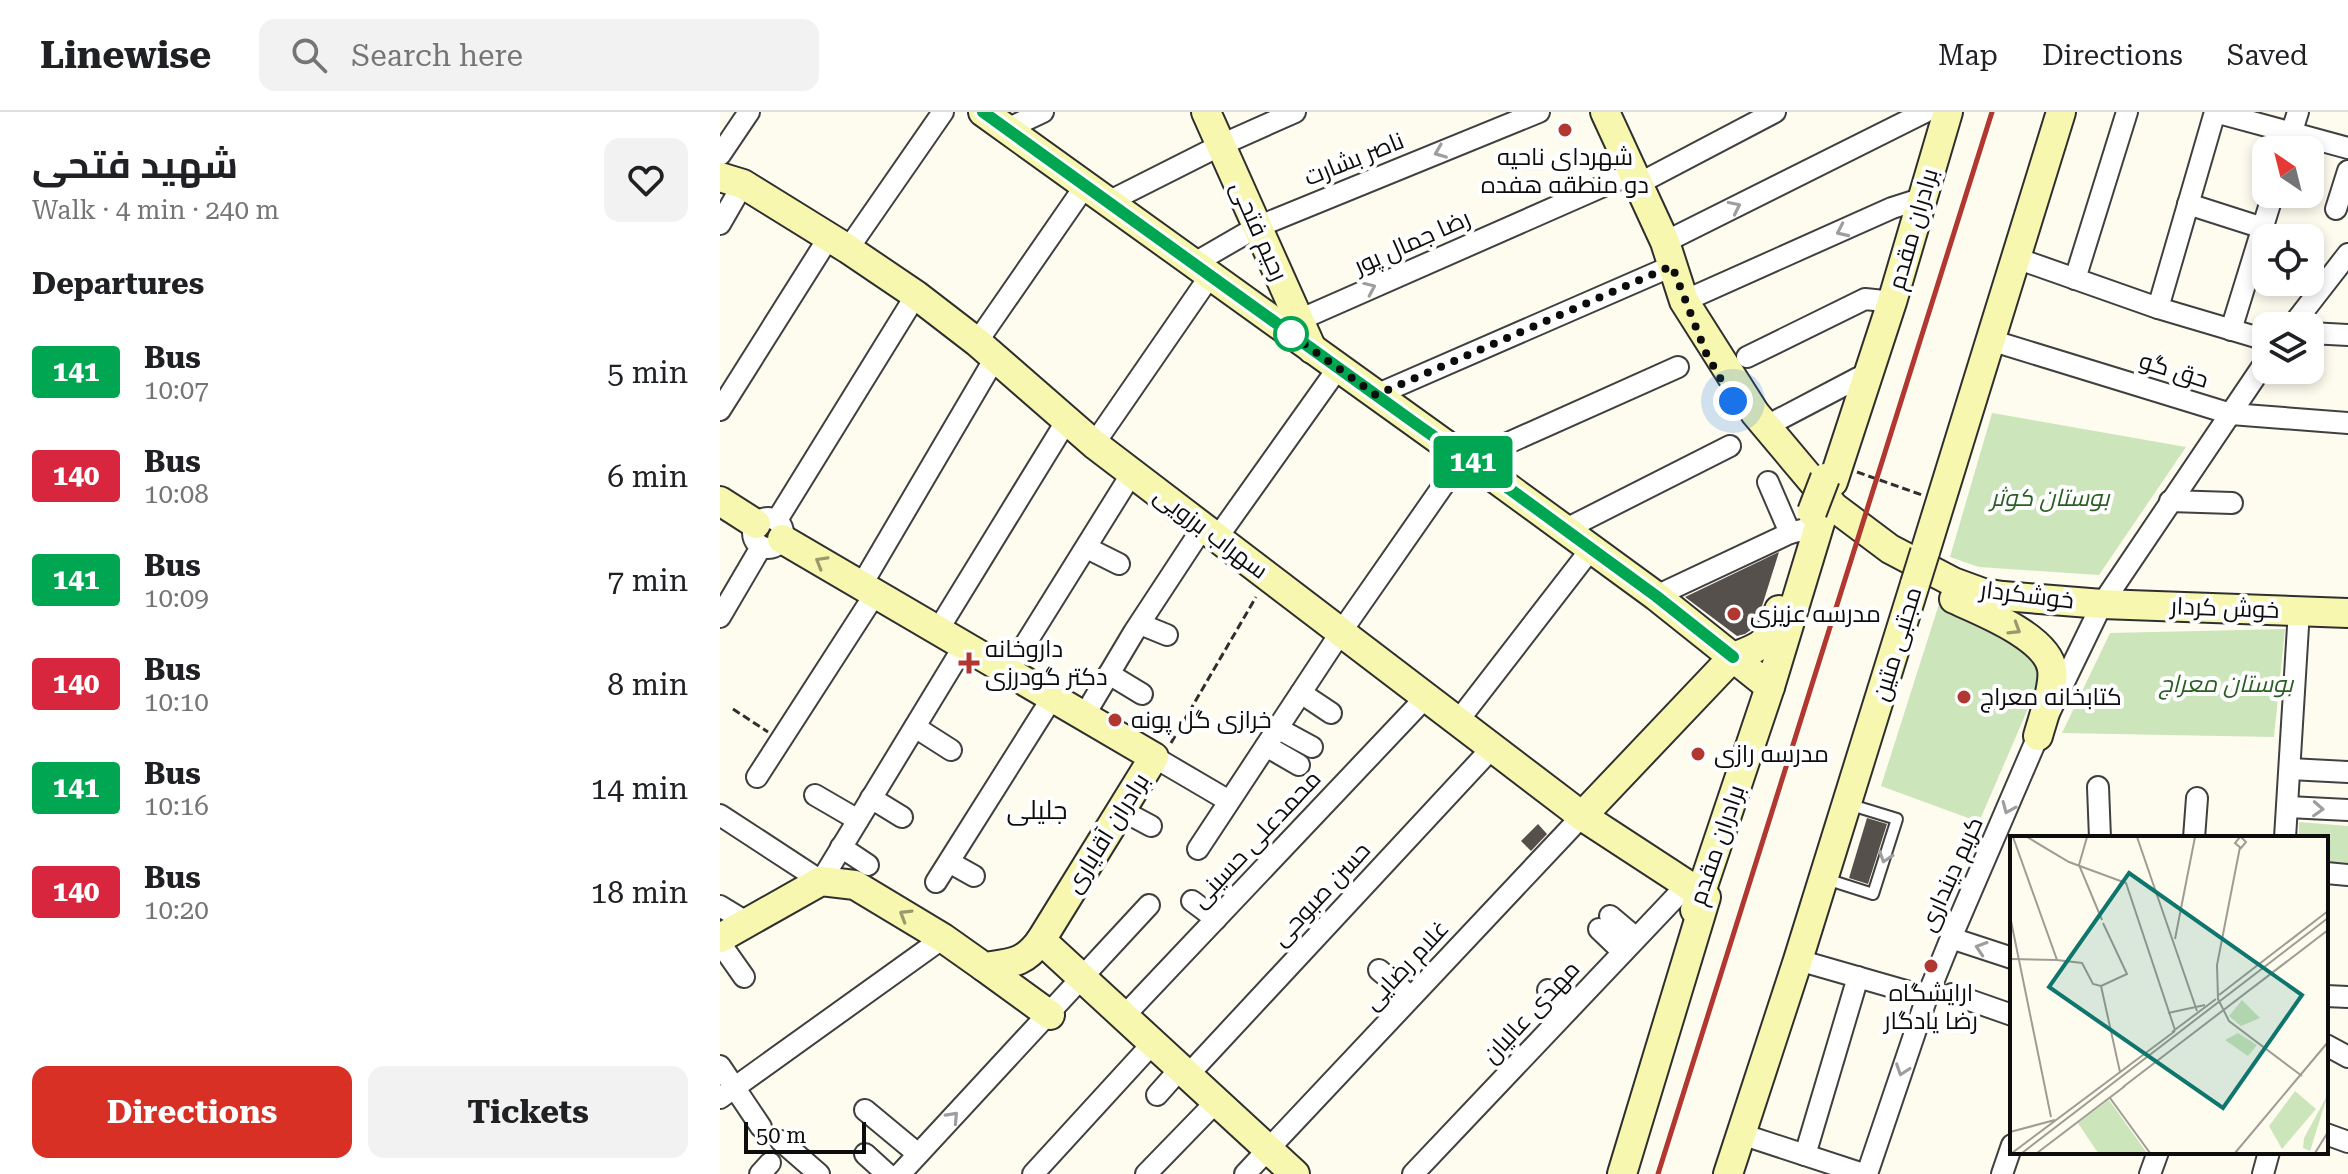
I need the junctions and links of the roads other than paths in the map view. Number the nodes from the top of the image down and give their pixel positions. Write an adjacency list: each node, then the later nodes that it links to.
1 (749, 112): 23 (street)
2 (943, 112): 34 (street)
3 (983, 112): 17 (street)
4 (1043, 112): 17 (street)
5 (1206, 112): 20 (street, رحیم فتحی)
6 (1295, 112): 20 (street)
7 (1539, 112): 33 (street, ناصر بشارت, one-way to 33)
8 (1775, 112): 25 (street, رضا جمال پور)
9 (1925, 112): 35 (street, one-way to 9)
10 (1938, 112): 28 (street, برادران مقدم)
11 (1948, 112): 28 (street, برادران مقدم)
12 (2061, 112): 37 (street, مجتبی متین)
13 (2127, 112): 40 (street)
14 (2215, 112): 18 (street); 29 (street)
15 (2298, 112): 19 (street)
16 (1611, 114): 25 (street)
17 (1007, 129): 27 (street)
18 (2276, 136)
19 (2291, 136)
20 (1221, 145): 27 (street); 33 (street, رحیم فتحی)
21 (2324, 145): 22 (street)
22 (2348, 148)
23 (720, 155)
24 (2348, 171): 30 (street)
25 (1636, 179): 35 (street); 46 (street, رضا جمال پور, one-way to 25)
26 (732, 180): 31 (street); 34 (street, سهراب برزویی)
27 (1096, 194): 39 (street); 53 (street)
28 (1918, 201): 42 (street, one-way to 42); 43 (street, برادران مقدم)
29 (2188, 204): 32 (street); 44 (street)
30 (2336, 209)
31 (720, 224)
32 (2252, 224)
33 (1257, 227): 39 (street, ناصر بشارت); 46 (street, رحیم فتحی)
34 (839, 243): 41 (street, سهراب برزویی); 60 (street)
35 (1668, 254): 42 (street); 59 (street)
36 (2347, 256): 45 (street)
37 (2016, 258): 40 (street); 51 (street, مجتبی متین)
38 (2252, 263): 47 (street)
39 (1202, 270): 52 (street); 65 (street)
40 (2075, 279): 44 (street)
41 (916, 295): 53 (street, سهراب برزویی); 76 (street)
42 (1684, 301): 80 (street)
43 (1888, 301): 54 (street); 57 (street, برادران مقدم)
44 (2158, 308): 47 (street)
45 (2303, 312)
46 (1299, 320): 52 (street, رحیم فتحی)
47 (2231, 330): 50 (street)
48 (2324, 334): 49 (street)
49 (2348, 335)
50 (2252, 336)
51 (1990, 340): 61 (street, حق گو); 119 (street, مجتبی متین, bridge)
52 (1312, 349): 56 (street)
53 (986, 350): 62 (street, سهراب برزویی); 81 (street)
54 (1747, 357)
55 (1678, 367): 67 (street)
56 (1338, 368): 59 (street); 75 (street)
57 (1862, 379): 63 (street); 73 (street, برادران مقدم, bridge)
58 (2252, 382): 61 (street, کریم دینداری)
59 (1376, 395): 67 (street)
60 (720, 410)
61 (2231, 414): 64 (street, حق گو); 71 (street, کریم دینداری)
62 (1067, 420): 65 (street, سهراب برزویی); 88 (street)
63 (1776, 421)
64 (2348, 423)
65 (1094, 444): 68 (street, سهراب برزویی)
66 (1730, 446): 74 (street)
67 (1466, 458): 74 (street); 89 (street)
68 (1132, 473): 75 (street, سهراب برزویی); 77 (street)
69 (1768, 482): 73 (street)
70 (720, 501): 76 (street, برادران آقایاری)
71 (2170, 501): 72 (street); 83 (street, کریم دینداری)
72 (2232, 503)
73 (1809, 524): 82 (street); 92 (street); 95 (street, برادران مقدم)
74 (1564, 530): 78 (street)
75 (1210, 532): 87 (street); 89 (street, سهراب برزویی)
76 (769, 533): 81 (street, برادران آقایاری, one-way to 76); 86 (street)
77 (1087, 548): 79 (street); 93 (street)
78 (1591, 549): 82 (street); 102 (street)
79 (1119, 564)
80 (1949, 588): 83 (street, خوشکردار); 104 (street, one-way to 104)
81 (868, 590): 88 (street, برادران آقایاری); 113 (street)
82 (1656, 596): 92 (street)
83 (2102, 604): 84 (street, خوش کردار); 104 (street, کریم دینداری)
84 (2299, 610): 85 (street, خوش کردار); 111 (street)
85 (2348, 613)
86 (720, 617)
87 (1140, 624): 90 (street); 94 (street)
88 (938, 630): 91 (street, برادران آقایاری)
89 (1341, 632): 96 (street); 98 (street, سهراب برزویی)
90 (1167, 635)
91 (964, 646): 93 (street, برادران آقایاری); 103 (street)
92 (1733, 657): 95 (street); 124 (street)
93 (1008, 672): 99 (street, برادران آقایاری)
94 (1109, 674): 97 (street); 101 (street)
95 (1770, 687): 143 (street, برادران مقدم)
96 (1301, 693): 100 (street); 105 (street)
97 (1142, 694)
98 (1426, 697): 102 (street, سهراب برزویی); 147 (street, محمدعلی حسینی)
99 (1052, 698): 101 (street, برادران آقایاری); 135 (street)
100 (1331, 713)
101 (1084, 716): 109 (street, برادران آقایاری)
102 (1458, 721): 107 (street, سهراب برزویی)
103 (915, 727): 108 (street); 116 (street)
104 (2038, 736): 133 (street, کریم دینداری, one-way to 133)
105 (1272, 737): 106 (street); 110 (street); 118 (street)
106 (1312, 747)
107 (1493, 747): 124 (street, سهراب برزویی); 176 (street, حسن صبوحی)
108 (951, 750)
109 (1157, 759): 118 (street); 121 (street, برادران آقایاری)
110 (1299, 765)
111 (2290, 769): 112 (street); 120 (street)
112 (2348, 772)
113 (757, 777)
114 (2098, 787): 128 (street)
115 (815, 795): 126 (street)
116 (871, 798): 125 (street); 126 (street)
117 (2197, 798): 129 (street)
118 (1229, 801): 132 (street)
119 (1848, 804): 140 (street, مجتبی متین); 140 (lane, one-way to 140)
120 (2288, 807): 122 (street, one-way to 122); 130 (street)
121 (1121, 810): 127 (street); 153 (street, برادران آقایاری)
122 (2348, 810)
123 (720, 815): 141 (street)
124 (1582, 816): 143 (street, سهراب برزویی); 165 (street, غلام رضایی)
125 (902, 817)
126 (858, 820): 131 (street)
127 (1151, 826)
128 (2100, 836)
129 (2194, 836)
130 (2285, 836)
131 (841, 847): 136 (street); 141 (street)
132 (1198, 849)
133 (1991, 849): 134 (street); 151 (street, کریم دینداری)
134 (2010, 850)
135 (949, 862): 139 (street); 142 (street)
136 (868, 865)
137 (2328, 873): 138 (street)
138 (2348, 875)
139 (974, 876)
140 (1824, 878): 156 (street, مجتبی متین)
141 (821, 881): 148 (street); 150 (street, one-way to 141)
142 (936, 882)
143 (1698, 891): 154 (street, مهدی عالیان); 201 (street, برادران مقدم); 202 (street, برادران مقدم)
144 (1192, 901): 147 (street)
145 (1149, 905): 161 (street)
146 (720, 906): 148 (street)
147 (1216, 919): 171 (street, محمدعلی حسینی)
148 (748, 923): 152 (street)
149 (1604, 923): 154 (street)
150 (943, 938): 157 (street); 177 (street)
151 (1951, 938): 155 (street, one-way to 151); 166 (street, کریم دینداری)
152 (720, 940): 159 (street)
153 (1041, 940): 157 (street); 161 (street)
154 (1630, 945): 168 (street, مهدی عالیان)
155 (2010, 957)
156 (1798, 960): 160 (street); 182 (street, مجتبی متین)
157 (984, 967): 170 (street)
158 (1379, 970): 165 (street)
159 (744, 977)
160 (1858, 977): 166 (street); 192 (street)
161 (1083, 978): 170 (street); 171 (street)
162 (1548, 990): 168 (street)
163 (1952, 994): 169 (street)
164 (2328, 996): 167 (street)
165 (1411, 997): 186 (street, غلام رضایی)
166 (1927, 997): 204 (street, کریم دینداری, one-way to 204)
167 (2348, 997)
168 (1569, 1009): 200 (street, مهدی عالیان)
169 (2010, 1014)
170 (1050, 1015): 189 (street, one-way to 170)
171 (1124, 1016): 172 (street)
172 (1153, 1043): 176 (street); 196 (street)
173 (2328, 1046): 174 (street)
174 (2348, 1057)
175 (720, 1066): 177 (street)
176 (1184, 1072): 178 (street, حسن صبوحی); 179 (street)
177 (726, 1089): 181 (street)
178 (1157, 1095)
179 (1216, 1102): 186 (street); 197 (street)
180 (865, 1110): 189 (street)
181 (761, 1127)
182 (1741, 1134): 192 (street); 203 (street, مجتبی متین)
183 (2328, 1135): 185 (street)
184 (781, 1141): 193 (street)
185 (2348, 1142)
186 (1268, 1149): 198 (street, غلام رضایی); 199 (street)
187 (2010, 1151): 205 (street)
188 (865, 1154): 194 (street)
189 (918, 1154): 195 (street)
190 (2157, 1154): 206 (street)
191 (2268, 1154): 207 (street)
192 (1811, 1163): 204 (street)
193 (819, 1174)
194 (887, 1174)
195 (900, 1174)
196 (1033, 1174)
197 (1146, 1174)
198 (1245, 1174)
199 (1295, 1174)
200 (1413, 1174)
201 (1611, 1174)
202 (1622, 1174)
203 (1728, 1174)
204 (1865, 1174)
205 (2002, 1174)
206 (2150, 1174)
207 (2263, 1174)

